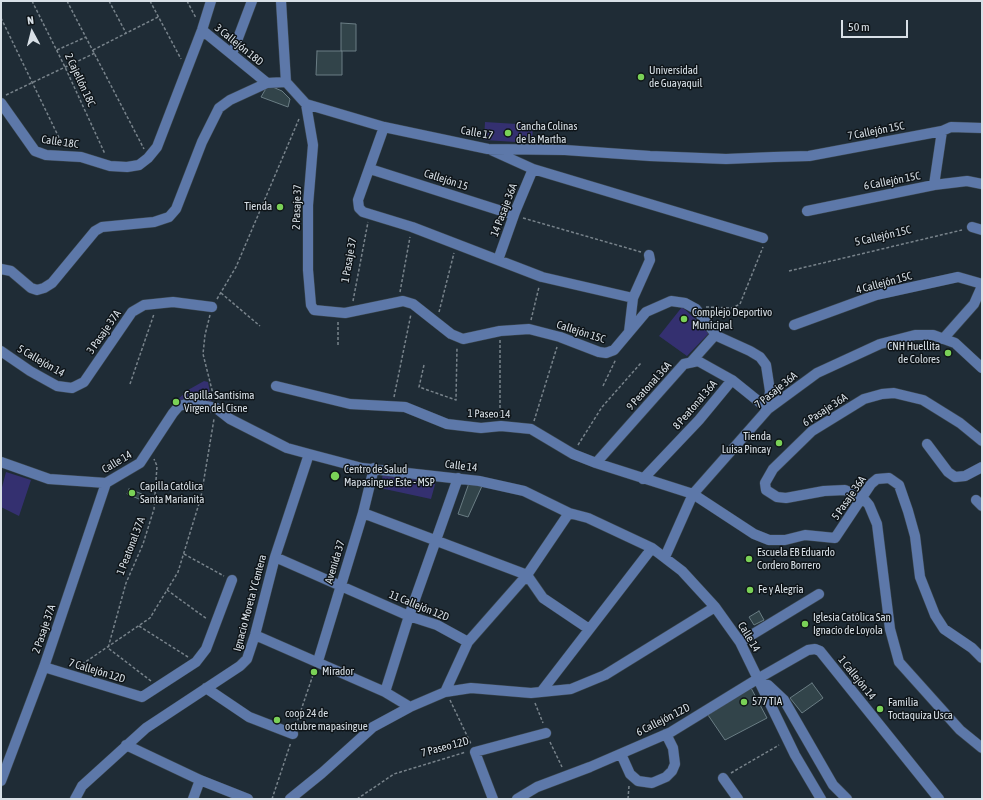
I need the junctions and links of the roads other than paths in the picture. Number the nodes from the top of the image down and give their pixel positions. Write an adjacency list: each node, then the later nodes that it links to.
1 (211, 1): 4 (street)
2 (252, 1): 5 (street)
3 (281, 1): 6 (street)
4 (202, 30): 5 (street, 3 Callejón 18D); 8 (street, Calle 18C)
5 (232, 54): 7 (street, 3 Callejón 18D)
6 (286, 82): 7 (street); 9 (street)
7 (267, 83): 24 (street)
8 (1, 103)
9 (306, 104): 10 (street, Calle 17); 31 (street, 2 Pasaje 37)
10 (384, 127): 13 (street, Calle 17); 15 (street)
11 (982, 128): 12 (street, 7 Callejón 15C)
12 (942, 131): 14 (street, 7 Callejón 15C); 18 (street)
13 (488, 149): 14 (street, Calle 17); 16 (street)
14 (774, 157)
15 (370, 169): 20 (street, Callejón 15); 23 (street)
16 (533, 169): 20 (street, 14 Pasaje 36A); 21 (street)
17 (982, 184): 18 (street, 6 Callejón 15C)
18 (934, 185): 19 (street, 6 Callejón 15C)
19 (807, 211)
20 (514, 215): 23 (street, 14 Pasaje 36A)
21 (763, 238)
22 (649, 255): 26 (street)
23 (498, 260): 26 (street)
24 (1, 268)
25 (982, 285): 28 (street, 4 Callejón 15C); 32 (street)
26 (632, 298): 29 (street)
27 (212, 308): 38 (street, 3 Pasaje 37A)
28 (794, 325)
29 (629, 332): 30 (street, Callejón 15C); 31 (street, Callejón 15C)
30 (716, 334): 34 (street, 9 Peatonal 36A); 39 (street)
31 (457, 337)
32 (943, 339): 35 (street, 7 Pasaje 36A); 39 (street, 7 Pasaje 36A)
33 (1, 351): 38 (street, 5 Callejón 14)
34 (691, 362): 36 (street); 44 (street, 9 Peatonal 36A)
35 (982, 368)
36 (732, 380): 39 (street, 8 Peatonal 36A); 48 (street, 8 Peatonal 36A)
37 (276, 386): 44 (street, 1 Paseo 14)
38 (72, 388)
39 (768, 409): 50 (street, 7 Pasaje 36A)
40 (982, 441): 51 (street, 6 Pasaje 36A)
41 (927, 444): 45 (street)
42 (309, 454): 46 (street, Calle 14); 49 (street, Calle 14); 56 (street, Ignacio Moreta Y Centera)
43 (1, 462): 49 (street, Calle 14)
44 (596, 463): 48 (street, 1 Paseo 14)
45 (982, 467)
46 (374, 468): 47 (street, Calle 14); 52 (street, Avenida 37)
47 (458, 478): 53 (street, Calle 14); 54 (street)
48 (643, 479): 50 (street, 1 Paseo 14)
49 (106, 483): 71 (street, 2 Pasaje 37A)
50 (693, 494): 51 (street, 5 Pasaje 36A); 57 (street, 7 Pasaje 36A)
51 (863, 498): 69 (street, 5 Pasaje 36A); 82 (street)
52 (363, 513): 54 (street); 60 (street, Avenida 37)
53 (569, 513): 55 (street, Calle 14); 58 (street)
54 (435, 541): 58 (street); 63 (street)
55 (652, 548): 57 (street, Calle 14); 64 (street)
56 (275, 557): 60 (street, 11 Callejón 12D); 65 (street, Ignacio Moreta Y Centera)
57 (665, 557): 62 (street, Calle 14)
58 (527, 575): 64 (street); 66 (street)
59 (232, 580): 71 (street, 7 Callejón 12D)
60 (340, 587): 63 (street, 11 Callejón 12D); 70 (street, Avenida 37)
61 (819, 594): 67 (street)
62 (716, 606): 67 (street, Calle 14); 76 (street)
63 (409, 616): 66 (street, 11 Callejón 12D); 74 (street)
64 (589, 629): 76 (street)
65 (255, 635): 70 (street); 73 (street, Ignacio Moreta Y Centera)
66 (468, 642): 75 (street)
67 (740, 642): 72 (street, Calle 14)
68 (814, 649): 72 (street, 6 Callejón 12D); 96 (street, 1 Callejón 14)
69 (982, 658)
70 (318, 661): 74 (street)
71 (44, 667): 86 (street, 2 Pasaje 37A)
72 (760, 681): 80 (street, 6 Callejón 12D); 94 (street, Calle 14); 95 (street)
73 (206, 688): 79 (street); 81 (street, Ignacio Moreta Y Centera)
74 (385, 692): 77 (street)
75 (446, 692): 76 (street); 77 (street)
76 (541, 692)
77 (410, 707): 90 (street)
78 (546, 733): 91 (street, 7 Paseo 12D)
79 (293, 734)
80 (666, 734): 83 (street, 6 Callejón 12D); 83 (street)
81 (126, 745): 85 (street); 87 (street, Ignacio Moreta Y Centera)
82 (982, 748)
83 (621, 754): 92 (street, 6 Callejón 12D)
84 (723, 778): 93 (street)
85 (200, 780): 88 (street); 89 (street)
86 (1, 781)
87 (75, 799)
88 (193, 799)
89 (248, 799)
90 (290, 799)
91 (493, 799)
92 (516, 799)
93 (738, 799)
94 (821, 799)
95 (846, 799)
96 (938, 799)

